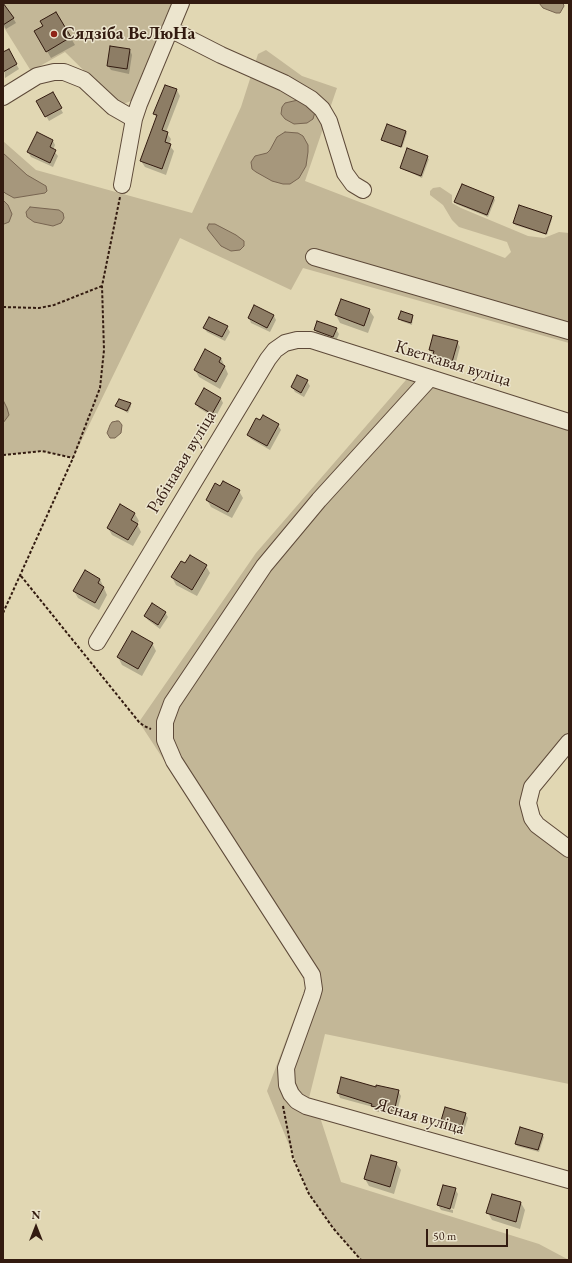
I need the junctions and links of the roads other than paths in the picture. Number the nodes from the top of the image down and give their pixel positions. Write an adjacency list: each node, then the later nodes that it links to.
1 (181, 3): 2 (street)
2 (170, 29): 4 (street); 6 (street)
3 (3, 97): 4 (street)
4 (134, 119): 5 (street)
5 (122, 185)
6 (363, 190)
7 (314, 257): 8 (street)
8 (569, 331)
9 (326, 344): 10 (street, Кветкавая вуліца); 12 (street, Рабінавая вуліца)
10 (430, 378): 11 (street, Кветкавая вуліца); 15 (street, Ясная вуліца)
11 (569, 422)
12 (97, 642)
13 (569, 742): 14 (street)
14 (569, 849)
15 (569, 1180)

